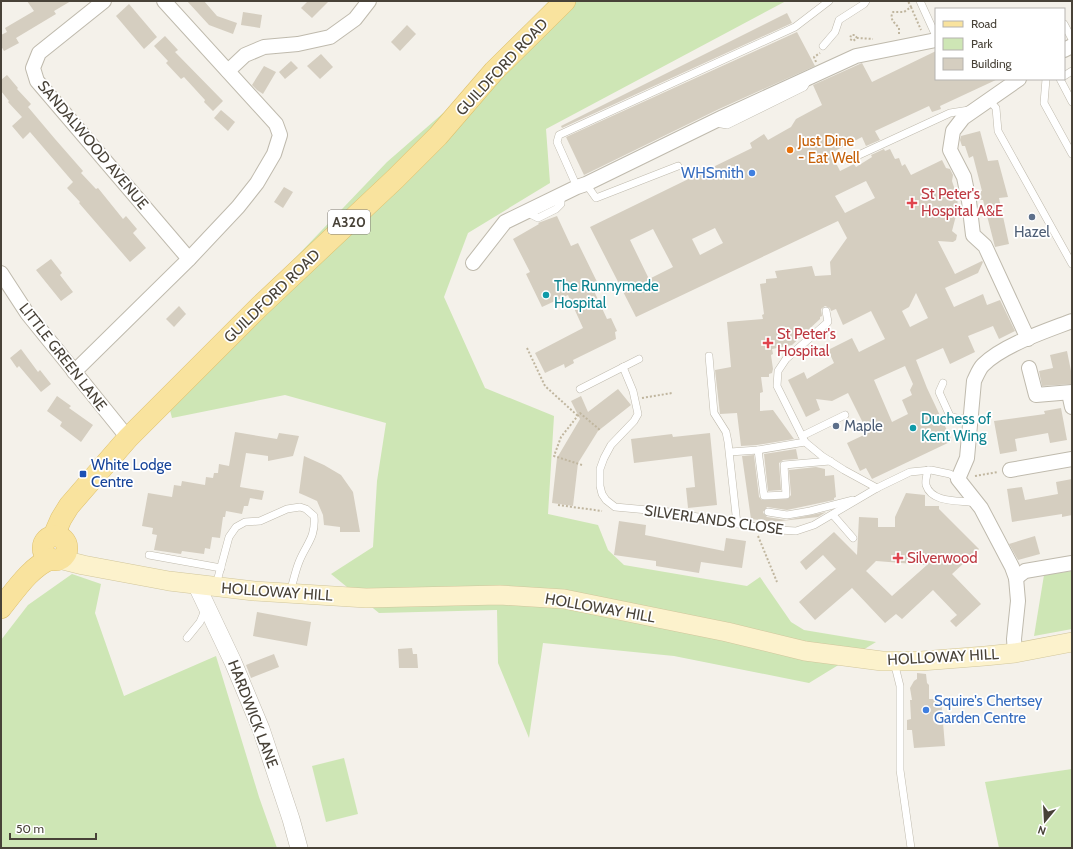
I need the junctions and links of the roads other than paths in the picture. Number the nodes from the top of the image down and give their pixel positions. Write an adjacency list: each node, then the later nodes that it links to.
1 (104, 1): 24 (street, SANDALWOOD AVENUE)
2 (164, 1): 13 (street)
3 (369, 1): 13 (street)
4 (564, 1): 42 (main road, GUILDFORD ROAD / A320)
5 (828, 1): 23 (lane)
6 (920, 1): 9 (lane)
7 (865, 2): 12 (lane)
8 (1065, 26): 10 (lane)
9 (935, 34)
10 (1072, 39)
11 (935, 40): 23 (street)
12 (822, 48)
13 (228, 71): 24 (street)
14 (1018, 80): 17 (street)
15 (1046, 80): 20 (lane)
16 (1061, 80): 18 (lane)
17 (989, 100): 19 (street); 26 (lane)
18 (1072, 102)
19 (976, 109): 21 (lane); 30 (street)
20 (1072, 154)
21 (848, 160)
22 (678, 166): 23 (lane)
23 (581, 186): 25 (street)
24 (189, 259): 35 (street)
25 (473, 263)
26 (1072, 264)
27 (1, 273): 35 (street, LITTLE GREEN LANE)
28 (826, 311): 43 (lane)
29 (1072, 321): 30 (street)
30 (1028, 339): 41 (street)
31 (709, 356): 45 (lane)
32 (639, 359): 33 (lane)
33 (623, 367): 37 (lane); 56 (lane, SILVERLANDS CLOSE)
34 (1029, 368): 38 (street)
35 (74, 372): 42 (street, LITTLE GREEN LANE)
36 (943, 383): 41 (lane)
37 (580, 389)
38 (1071, 393): 39 (street)
39 (1072, 407)
40 (845, 415): 43 (lane)
41 (971, 418): 50 (street)
42 (128, 438): 58 (main road, GUILDFORD ROAD / A320)
43 (803, 439): 44 (lane); 47 (lane)
44 (758, 450): 45 (lane); 47 (lane)
45 (730, 452): 56 (lane)
46 (1072, 459): 49 (street)
47 (830, 461): 51 (lane)
48 (928, 470): 50 (lane, SILVERLANDS CLOSE); 51 (lane, SILVERLANDS CLOSE); 53 (lane)
49 (1010, 470)
50 (958, 479): 53 (street)
51 (877, 488): 52 (lane, SILVERLANDS CLOSE)
52 (857, 500): 54 (lane); 55 (lane, SILVERLANDS CLOSE)
53 (978, 504): 62 (street)
54 (768, 512)
55 (833, 515): 56 (lane, SILVERLANDS CLOSE); 57 (lane)
56 (737, 524)
57 (853, 538)
58 (56, 548): 63 (main road, HOLLOWAY HILL); 66 (main road, A320); 67 (main road)
59 (149, 555): 61 (lane)
60 (1072, 563): 62 (street)
61 (221, 568): 64 (lane); 65 (lane)
62 (1016, 578): 71 (street)
63 (196, 584): 64 (main road, HOLLOWAY HILL); 68 (street, HARDWICK LANE)
64 (215, 587): 65 (main road, HOLLOWAY HILL)
65 (290, 593): 72 (main road, HOLLOWAY HILL)
66 (1, 594)
67 (1, 608)
68 (206, 608): 69 (lane); 73 (street, HARDWICK LANE)
69 (187, 638)
70 (1072, 642): 71 (main road, HOLLOWAY HILL)
71 (1016, 653): 72 (main road, HOLLOWAY HILL)
72 (894, 662): 74 (lane)
73 (299, 848)
74 (911, 848)

